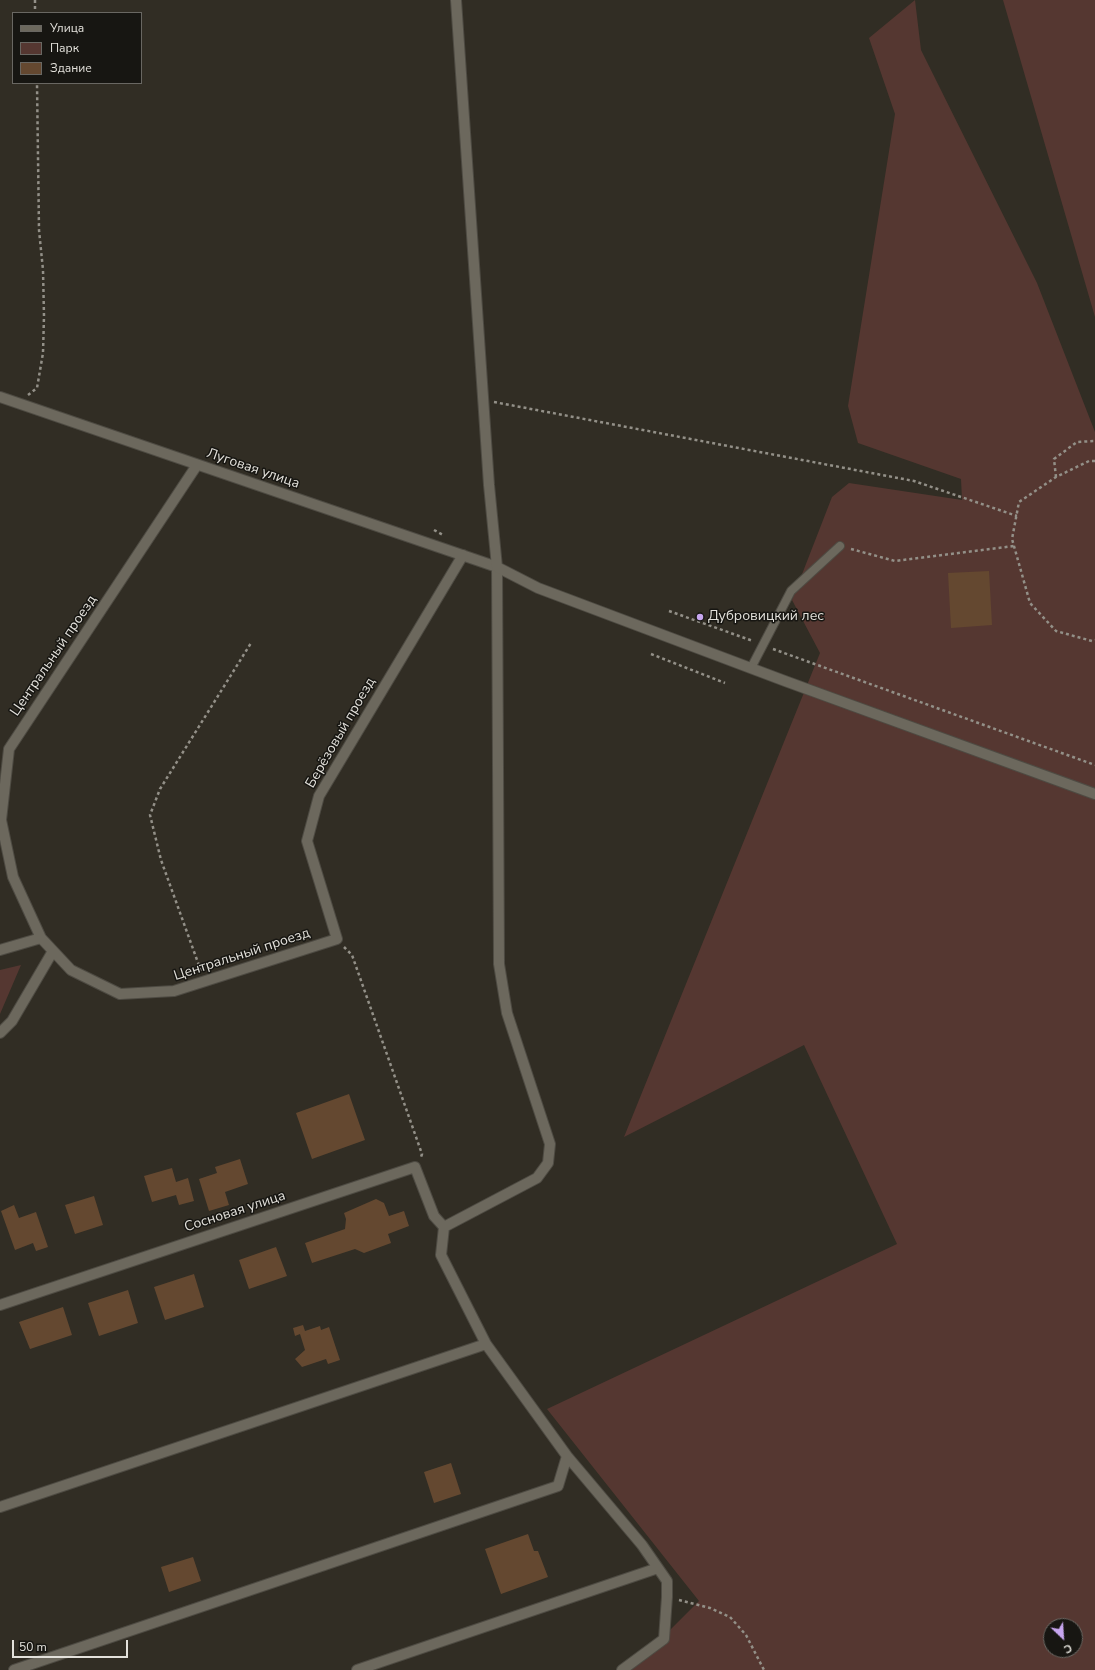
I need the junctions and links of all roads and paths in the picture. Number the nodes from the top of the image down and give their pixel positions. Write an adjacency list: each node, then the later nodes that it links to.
1 (35, 0): 3 (path)
2 (456, 0): 6 (street)
3 (35, 12)
4 (37, 84): 7 (path)
5 (0, 397): 7 (street, Луговая улица)
6 (484, 400): 12 (path); 16 (street)
7 (24, 406): 10 (street, Луговая улица)
8 (1095, 441): 11 (path)
9 (1095, 461): 11 (path)
10 (197, 465): 15 (street, Луговая улица); 26 (street, Центральный проезд)
11 (1056, 477): 12 (path)
12 (1017, 516): 14 (path)
13 (840, 546): 14 (path); 20 (lane)
14 (1014, 546): 18 (path)
15 (463, 555): 16 (street, Луговая улица); 27 (street, Берёзовый проезд)
16 (497, 567): 22 (street, Луговая улица); 33 (street)
17 (669, 611): 20 (path)
18 (1095, 640)
19 (251, 643): 30 (path)
20 (763, 645): 22 (lane); 24 (path)
21 (651, 654): 23 (path)
22 (751, 668): 25 (street, Луговая улица)
23 (725, 682)
24 (1095, 765)
25 (1095, 794)
26 (41, 938): 28 (street); 29 (street, Центральный проезд)
27 (337, 939): 30 (street, Центральный проезд); 32 (path)
28 (0, 950)
29 (53, 951): 30 (street, Центральный проезд); 31 (street)
30 (205, 980)
31 (0, 1033)
32 (415, 1167): 33 (street); 34 (street, Сосновая улица)
33 (444, 1227): 35 (street)
34 (0, 1305)
35 (486, 1344): 36 (street); 37 (street)
36 (567, 1456): 38 (street); 40 (street)
37 (0, 1507)
38 (658, 1568): 39 (street); 41 (street)
39 (667, 1597): 42 (street); 43 (path)
40 (14, 1670)
41 (358, 1670)
42 (622, 1670)
43 (764, 1670)

